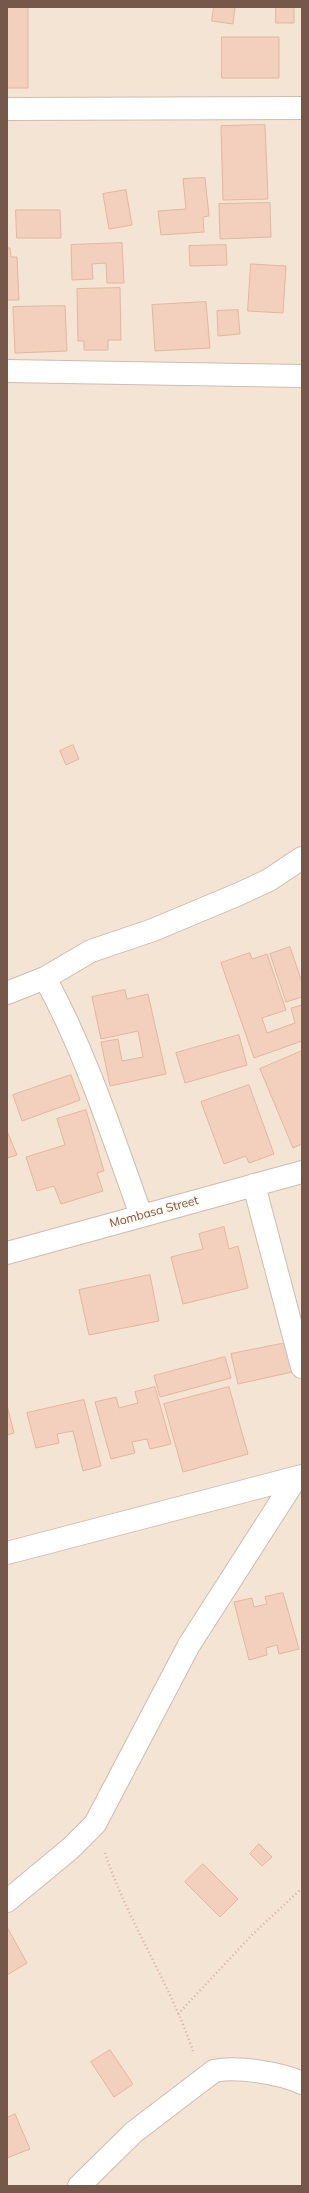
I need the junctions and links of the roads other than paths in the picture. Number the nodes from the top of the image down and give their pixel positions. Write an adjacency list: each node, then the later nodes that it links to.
1 (302, 108): 2 (street)
2 (7, 110)
3 (7, 372): 4 (street)
4 (302, 376)
5 (302, 858): 6 (street)
6 (45, 978): 7 (street); 10 (street)
7 (7, 993)
8 (302, 1172): 9 (street, Mombasa Street)
9 (254, 1185): 10 (street, Mombasa Street); 12 (street)
10 (141, 1215): 11 (street, Mombasa Street)
11 (7, 1253)
12 (302, 1367)
13 (299, 1477): 14 (street); 15 (street)
14 (7, 1553)
15 (7, 1901)
16 (302, 2083): 17 (street)
17 (79, 2186)

